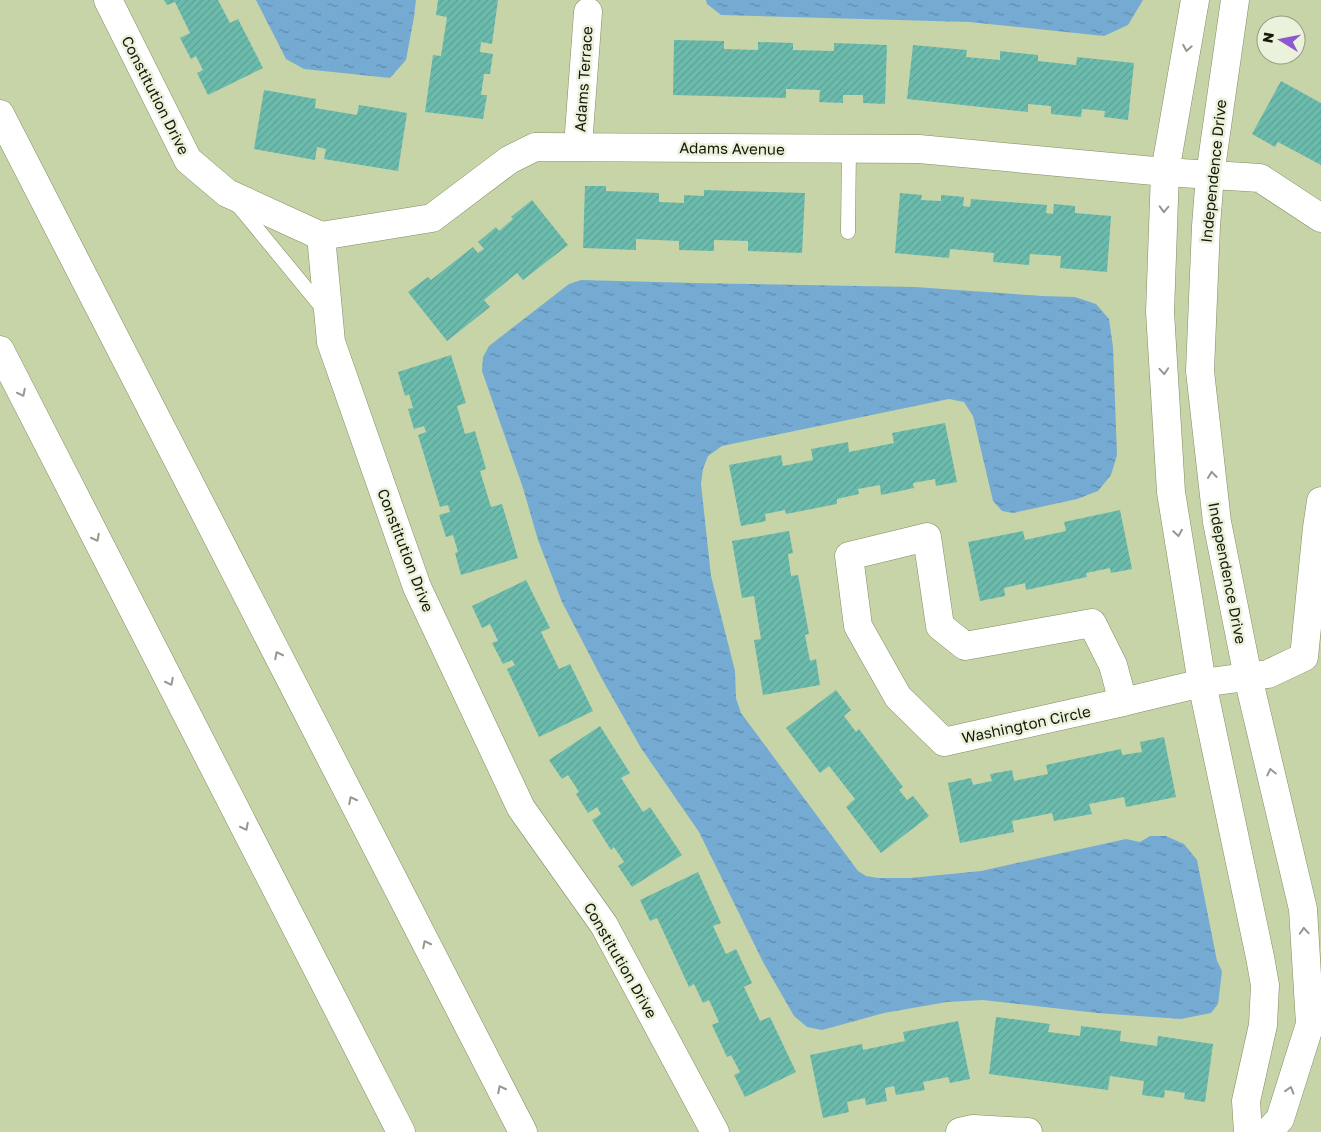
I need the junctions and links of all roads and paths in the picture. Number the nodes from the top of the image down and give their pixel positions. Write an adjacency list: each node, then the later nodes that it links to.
1 (108, 0): 10 (main road, Constitution Drive)
2 (1195, 0): 8 (main road, one-way to 8)
3 (1235, 0): 9 (main road, Independence Drive)
4 (588, 12): 6 (main road, Adams Terrace)
5 (0, 114): 21 (main road, one-way to 5)
6 (578, 146): 7 (main road, Adams Avenue); 13 (main road, Adams Avenue)
7 (849, 149): 8 (main road, Adams Avenue); 12 (lane)
8 (1165, 172): 9 (main road, Adams Avenue); 18 (main road, one-way to 18)
9 (1210, 175): 11 (main road, Adams Avenue); 17 (main road, Independence Drive, one-way to 9)
10 (227, 193): 13 (main road, Constitution Drive); 14 (lane)
11 (1321, 218)
12 (848, 232)
13 (321, 236): 14 (main road, Constitution Drive)
14 (329, 315): 22 (main road, Constitution Drive)
15 (0, 350): 20 (main road, one-way to 20)
16 (1321, 501): 17 (main road)
17 (1248, 676): 18 (main road); 26 (main road, Independence Drive, one-way to 17)
18 (1202, 683): 19 (main road); 25 (main road)
19 (1123, 702): 19 (main road, Washington Circle)
20 (401, 1132)
21 (523, 1132)
22 (715, 1132)
23 (960, 1132): 24 (main road)
24 (1028, 1132)
25 (1248, 1132)
26 (1268, 1132)

